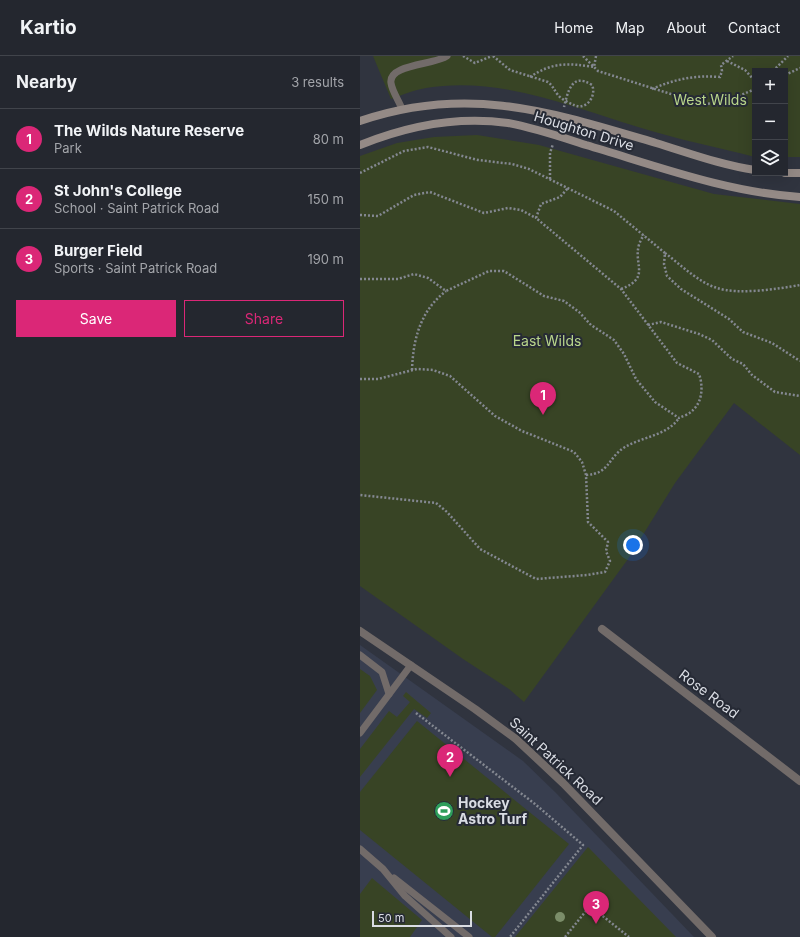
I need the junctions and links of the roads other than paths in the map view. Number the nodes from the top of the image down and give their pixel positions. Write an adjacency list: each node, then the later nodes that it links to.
1 (445, 57): 2 (lane)
2 (402, 109): 3 (main road, Houghton Drive); 5 (main road, Houghton Drive)
3 (360, 121)
4 (360, 145): 8 (main road, Houghton Drive)
5 (752, 169)
6 (788, 173): 7 (main road)
7 (800, 173)
8 (800, 197)
9 (602, 629): 15 (street, Rose Road)
10 (360, 631): 12 (street, Saint Patrick Road)
11 (360, 655): 13 (lane)
12 (411, 665): 13 (lane); 20 (street, Saint Patrick Road)
13 (389, 694): 14 (lane)
14 (360, 733)
15 (800, 781)
16 (360, 849): 17 (lane)
17 (384, 869): 18 (lane); 19 (lane)
18 (451, 937)
19 (469, 937)
20 (712, 937)

